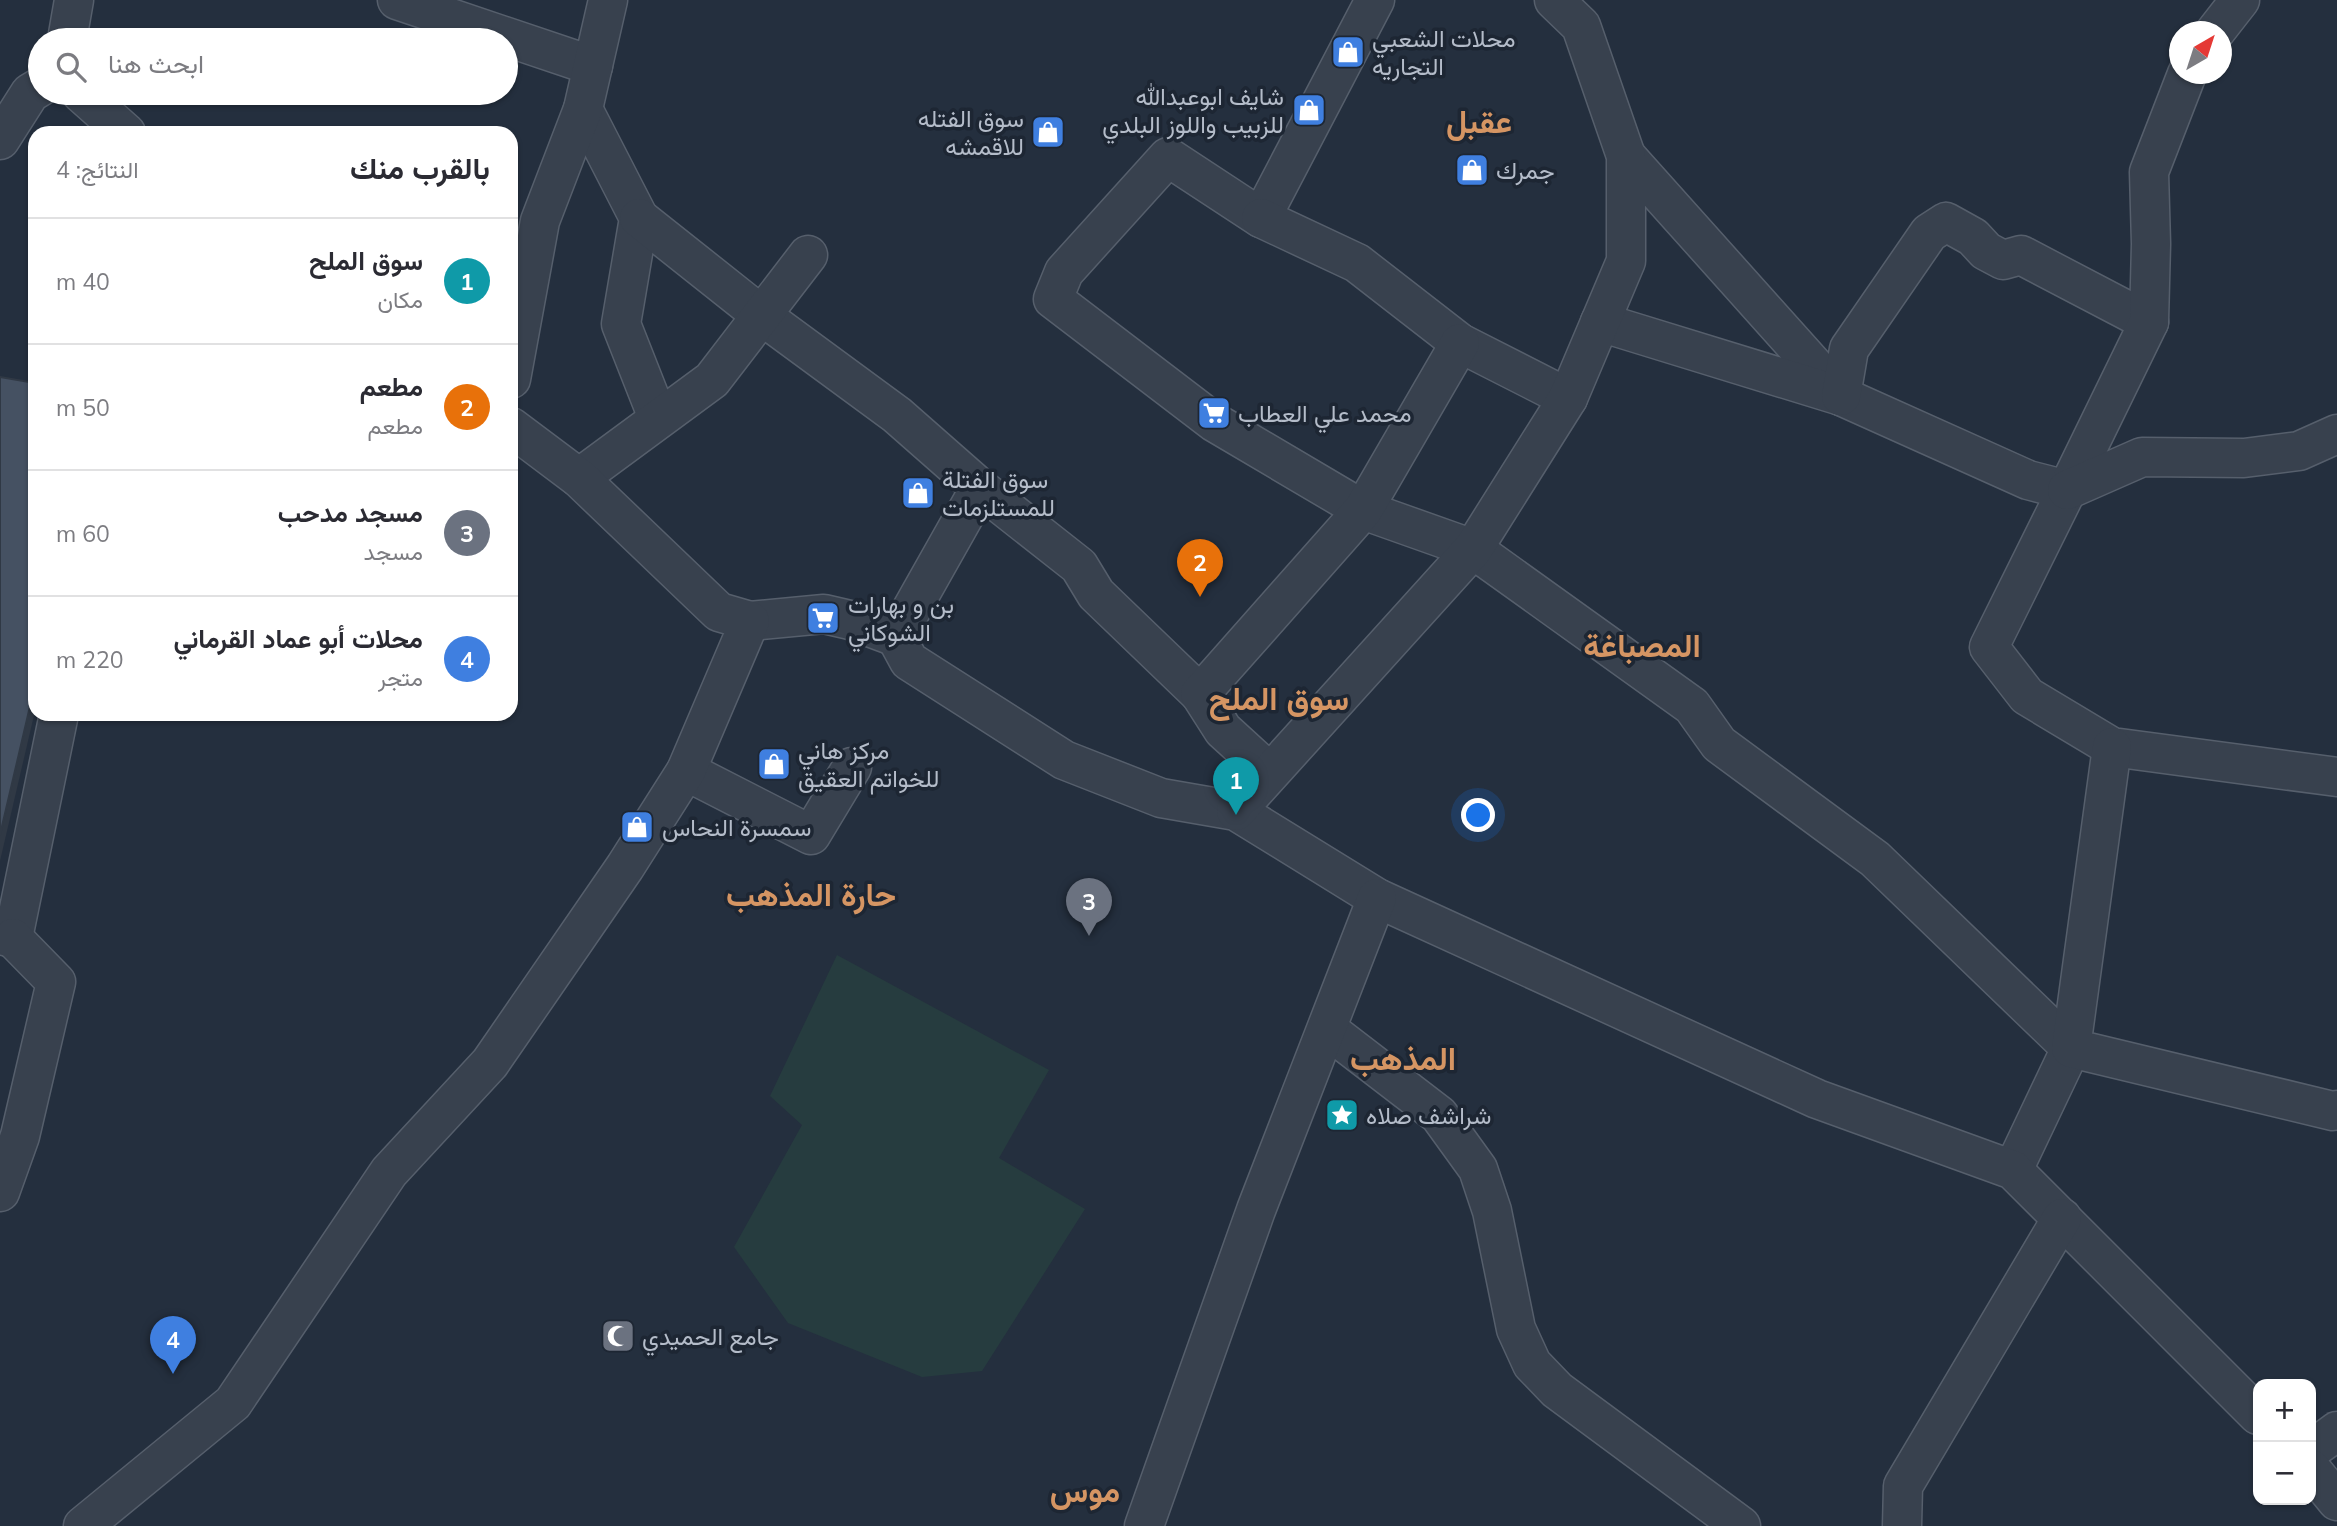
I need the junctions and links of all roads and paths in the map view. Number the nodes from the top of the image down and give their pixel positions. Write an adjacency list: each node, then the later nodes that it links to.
1 (74, 0): 8 (street)
2 (397, 0): 9 (street)
3 (608, 0): 11 (street)
4 (1375, 0): 20 (street)
5 (1554, 0): 18 (street)
6 (2240, 0): 7 (street)
7 (2224, 21)
8 (69, 28)
9 (480, 28)
10 (518, 41): 11 (street)
11 (593, 66): 15 (street)
12 (2183, 84): 24 (street)
13 (28, 96): 17 (street)
14 (94, 105): 16 (street)
15 (583, 109): 19 (street); 25 (street)
16 (118, 126)
17 (0, 140)
18 (1626, 156): 23 (street); 27 (street)
19 (639, 218): 22 (street); 29 (street)
20 (1261, 218): 26 (street); 35 (street)
21 (808, 255): 22 (street)
22 (761, 314): 29 (street); 33 (street)
23 (1600, 322): 27 (street); 28 (street)
24 (2149, 322): 27 (street); 34 (street)
25 (518, 341)
26 (1460, 343): 28 (street); 35 (street)
27 (1841, 397): 34 (street)
28 (1568, 398): 36 (street)
29 (658, 418): 32 (street)
30 (518, 432): 32 (street)
31 (2337, 434): 34 (street)
32 (579, 478): 37 (street)
33 (980, 488): 38 (street); 39 (street)
34 (2067, 490): 41 (street)
35 (1363, 510): 36 (street); 39 (street)
36 (1473, 549): 44 (street); 50 (street)
37 (750, 621): 38 (street); 43 (street)
38 (896, 637): 46 (street)
39 (1200, 694): 44 (street)
40 (57, 721): 48 (street)
41 (2112, 747): 45 (street); 50 (street)
42 (852, 766): 43 (street)
43 (686, 771): 60 (street)
44 (1269, 772): 46 (street)
45 (2337, 777)
46 (1236, 811): 47 (street)
47 (1377, 898): 49 (street); 52 (street)
48 (7, 936): 53 (street)
49 (1326, 1029): 61 (street); 62 (street)
50 (2071, 1048): 51 (street); 52 (street)
51 (2337, 1110)
52 (2012, 1170): 54 (street)
53 (0, 1192)
54 (2062, 1218): 55 (street); 63 (street)
55 (2253, 1410)
56 (2337, 1431): 57 (street)
57 (2316, 1446)
58 (2316, 1475): 59 (street)
59 (2337, 1501)
60 (83, 1526)
61 (1144, 1526)
62 (1741, 1526)
63 (1902, 1526)

